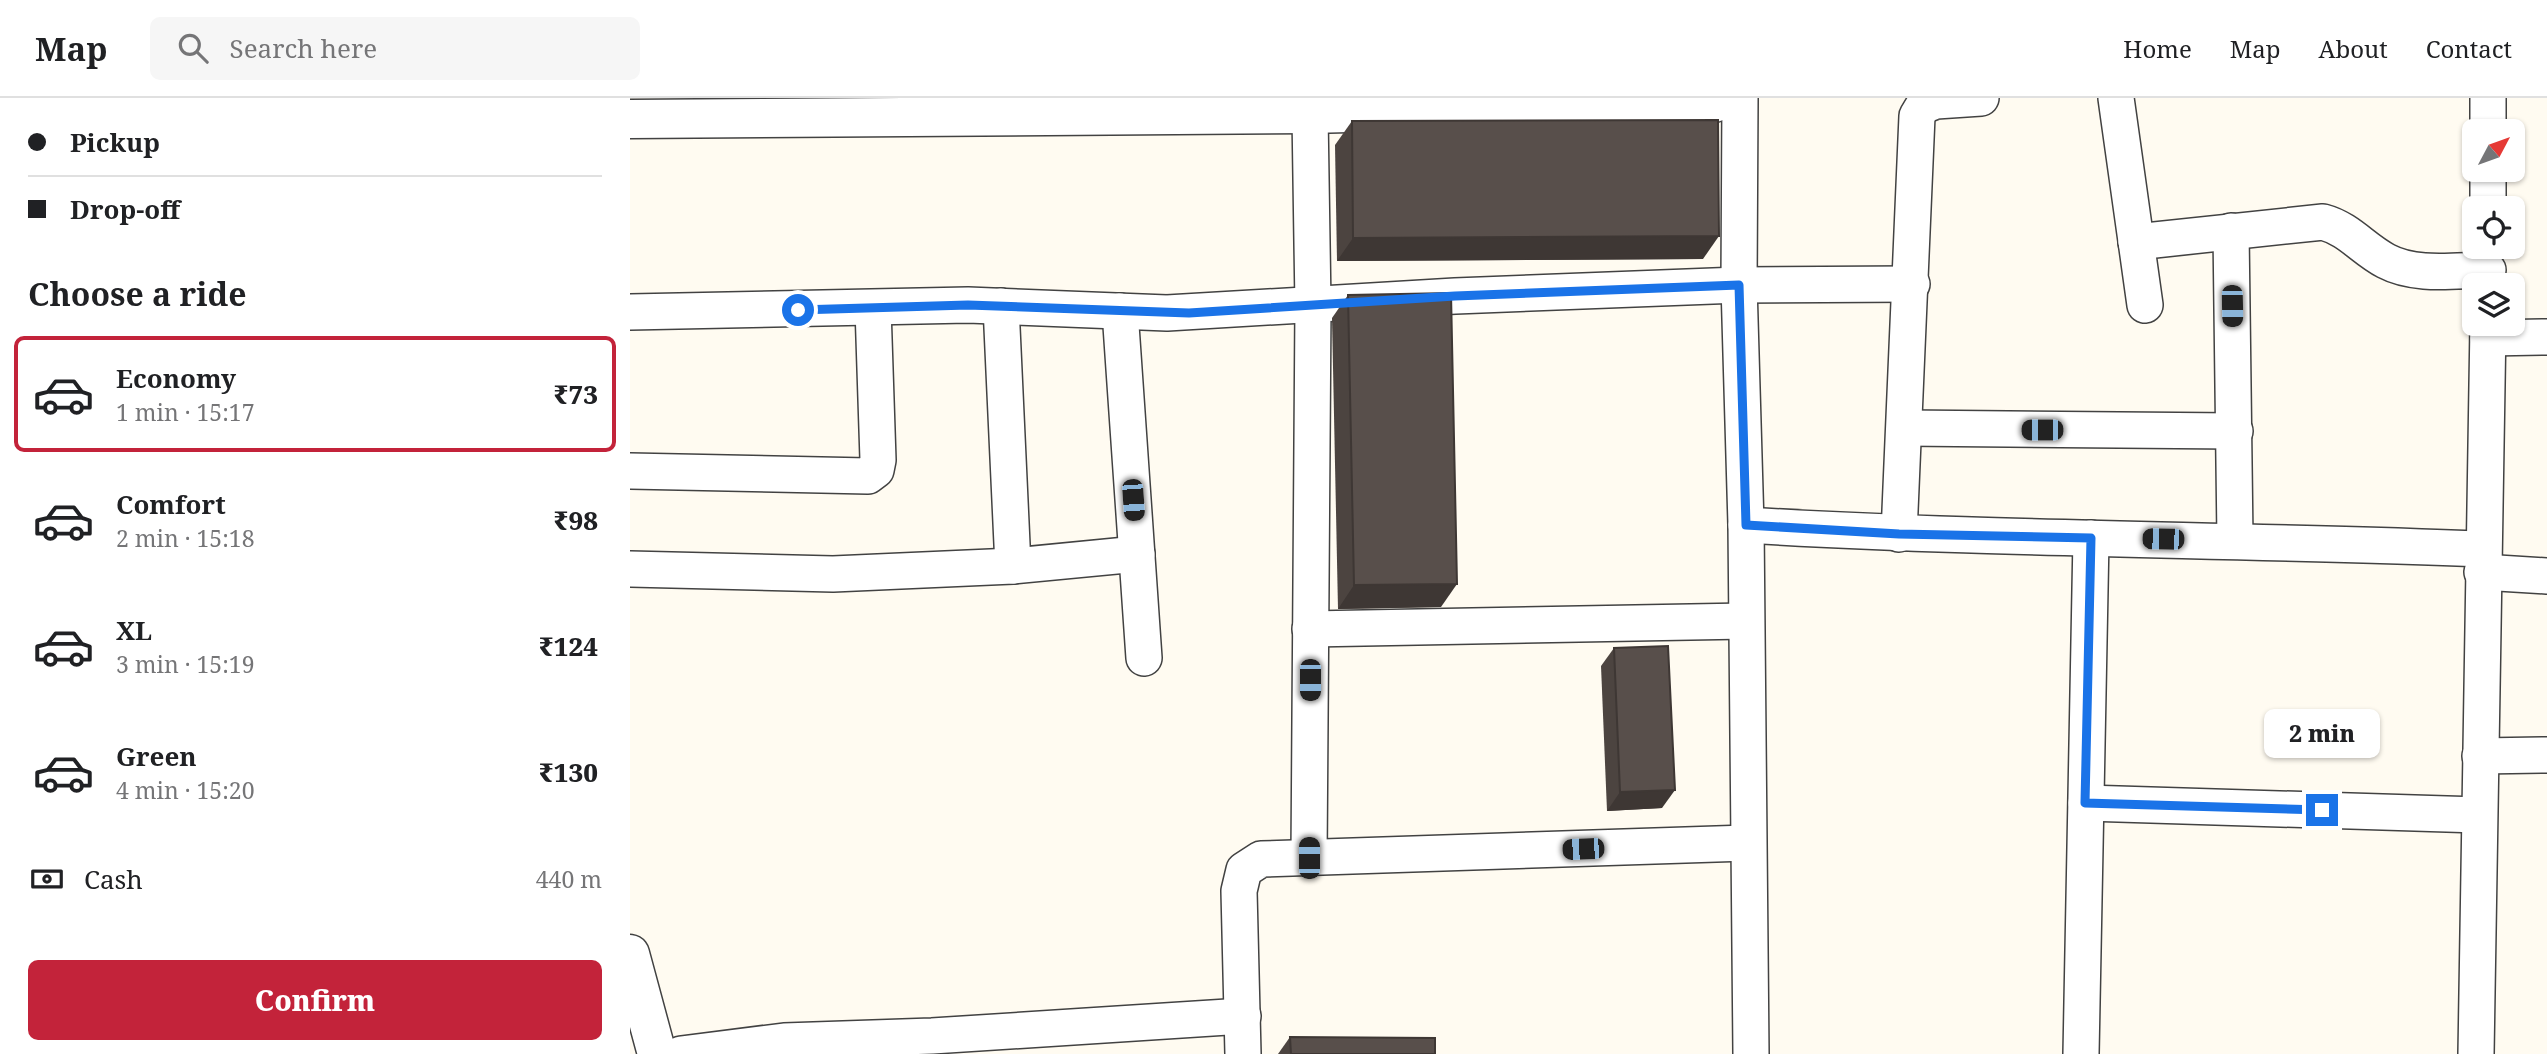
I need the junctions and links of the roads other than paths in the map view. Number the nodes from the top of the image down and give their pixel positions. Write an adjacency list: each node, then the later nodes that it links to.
1 (1728, 98): 6 (street)
2 (1740, 98): 15 (street)
3 (1982, 98): 14 (street)
4 (2116, 98): 12 (street)
5 (2488, 98): 10 (street)
6 (1508, 104): 8 (street)
7 (888, 107): 8 (street); 9 (street)
8 (1327, 108): 18 (street)
9 (630, 119)
10 (2488, 119)
11 (2231, 230): 12 (street); 13 (street); 26 (street)
12 (2136, 242): 16 (street)
13 (2488, 267)
14 (1912, 284): 15 (street); 25 (street)
15 (1739, 285): 18 (street); 28 (street)
16 (2145, 305)
17 (1001, 306): 19 (street); 20 (street); 34 (street)
18 (1313, 306): 20 (street); 38 (street)
19 (873, 308): 21 (street); 27 (street)
20 (1120, 311): 32 (street)
21 (630, 312)
22 (2525, 335): 24 (street)
23 (2488, 336): 33 (street)
24 (2547, 337)
25 (1905, 428): 26 (street); 29 (street)
26 (2235, 431): 31 (street)
27 (630, 471)
28 (1746, 525): 29 (street); 37 (street)
29 (1899, 534): 30 (street)
30 (2091, 538): 31 (street); 42 (street)
31 (2235, 540): 33 (street)
32 (1137, 554): 34 (street); 39 (street)
33 (2483, 561): 36 (street); 41 (street)
34 (1013, 566): 35 (street)
35 (630, 569)
36 (2547, 576)
37 (1746, 621): 38 (street); 44 (street)
38 (1311, 629): 45 (street)
39 (1144, 658)
40 (2547, 755): 41 (street)
41 (2480, 756): 43 (street)
42 (2085, 803): 43 (street); 52 (street)
43 (2479, 815): 53 (street)
44 (1746, 843): 45 (street); 51 (street)
45 (1309, 858): 47 (street)
46 (630, 954): 48 (street)
47 (1243, 1016): 49 (street); 50 (street)
48 (657, 1054)
49 (681, 1054)
50 (1243, 1054)
51 (1751, 1054)
52 (2081, 1054)
53 (2476, 1054)

